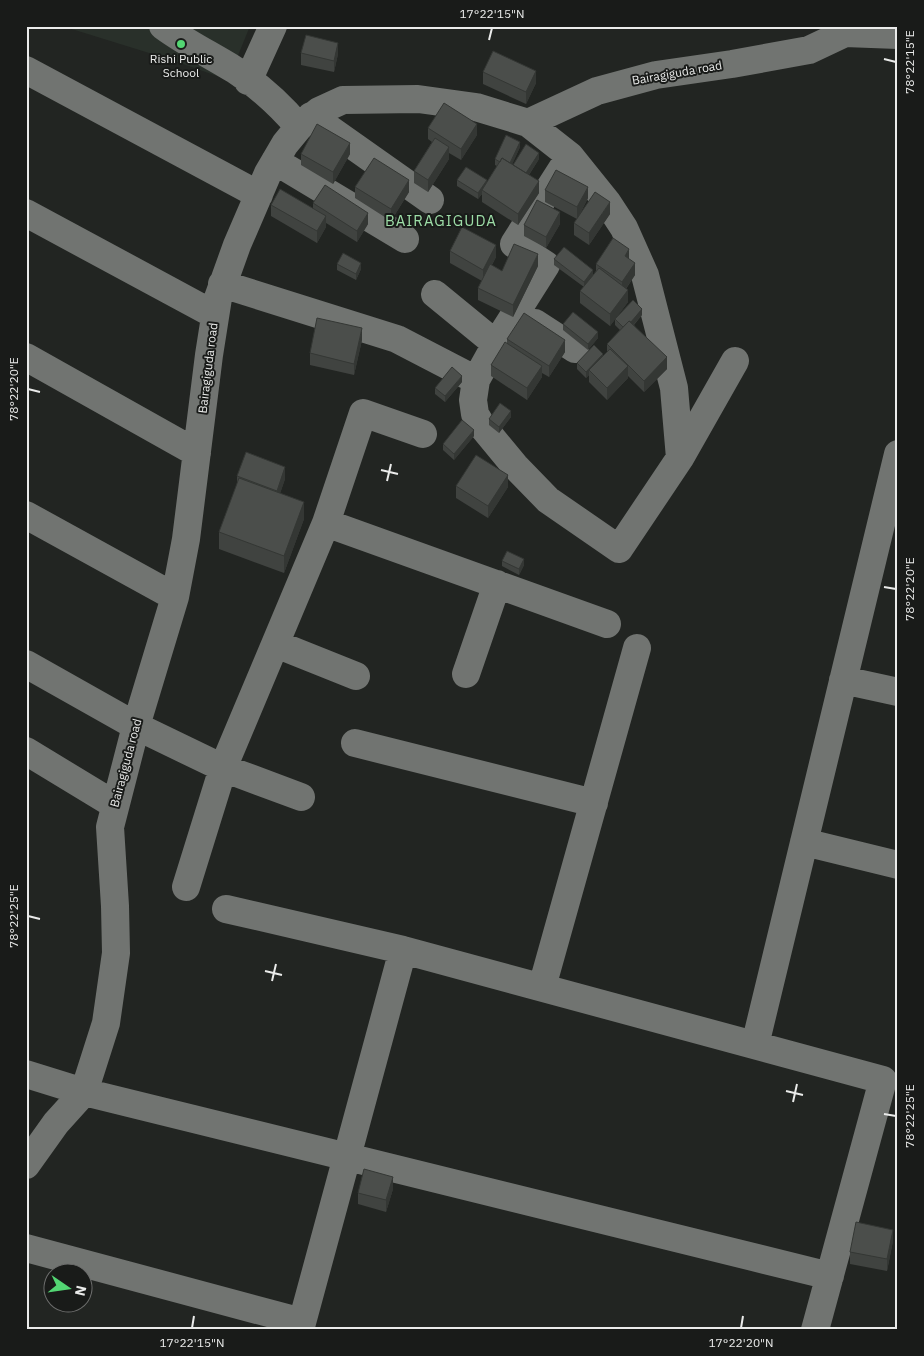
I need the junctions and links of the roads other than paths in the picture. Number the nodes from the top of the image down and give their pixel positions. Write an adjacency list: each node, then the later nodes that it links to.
1 (163, 26): 6 (street)
2 (273, 26): 6 (street)
3 (848, 30): 4 (street); 8 (street, Bairagiguda road)
4 (898, 35)
5 (26, 70): 11 (street)
6 (248, 80): 7 (street)
7 (305, 122): 8 (street, Bairagiguda road); 10 (street, Bairagiguda road); 12 (street)
8 (528, 124): 9 (street)
9 (570, 156): 17 (street); 27 (street)
10 (275, 161): 11 (street, Bairagiguda road); 14 (street)
11 (259, 195): 15 (street, Bairagiguda road)
12 (430, 200)
13 (26, 213): 18 (street)
14 (405, 239)
15 (222, 284): 18 (street, Bairagiguda road); 23 (street)
16 (435, 294): 19 (street)
17 (517, 311): 19 (street); 20 (street)
18 (215, 315): 25 (street, Bairagiguda road)
19 (496, 344): 23 (street)
20 (575, 349)
21 (26, 357): 25 (street)
22 (735, 362): 27 (street)
23 (476, 380): 27 (street)
24 (423, 434): 29 (street)
25 (197, 452): 32 (street, Bairagiguda road)
26 (898, 454): 30 (street)
27 (680, 458)
28 (26, 514): 32 (street)
29 (326, 523): 31 (street); 34 (street)
30 (890, 524): 39 (street)
31 (497, 584): 33 (street); 37 (street)
32 (175, 597): 41 (street, Bairagiguda road)
33 (607, 624)
34 (276, 644): 38 (street); 44 (street)
35 (638, 648): 46 (street)
36 (26, 664): 41 (street)
37 (466, 674)
38 (356, 676)
39 (843, 680): 40 (street); 48 (street)
40 (898, 692)
41 (136, 726): 44 (street); 47 (street, Bairagiguda road)
42 (355, 744): 46 (street)
43 (26, 751): 47 (street)
44 (223, 768): 45 (street); 50 (street)
45 (301, 797)
46 (594, 802): 53 (street)
47 (115, 805): 57 (street, Bairagiguda road)
48 (804, 842): 49 (street); 54 (street)
49 (898, 865)
50 (186, 887)
51 (226, 909): 52 (street)
52 (403, 950): 53 (street); 58 (street)
53 (542, 987): 54 (street)
54 (755, 1046): 56 (street)
55 (26, 1074): 57 (street)
56 (890, 1078): 61 (street)
57 (84, 1092): 58 (street); 59 (street, Bairagiguda road)
58 (347, 1157): 61 (street); 62 (street)
59 (26, 1165)
60 (26, 1248): 62 (street)
61 (830, 1276): 63 (street)
62 (301, 1326)
63 (815, 1330)

